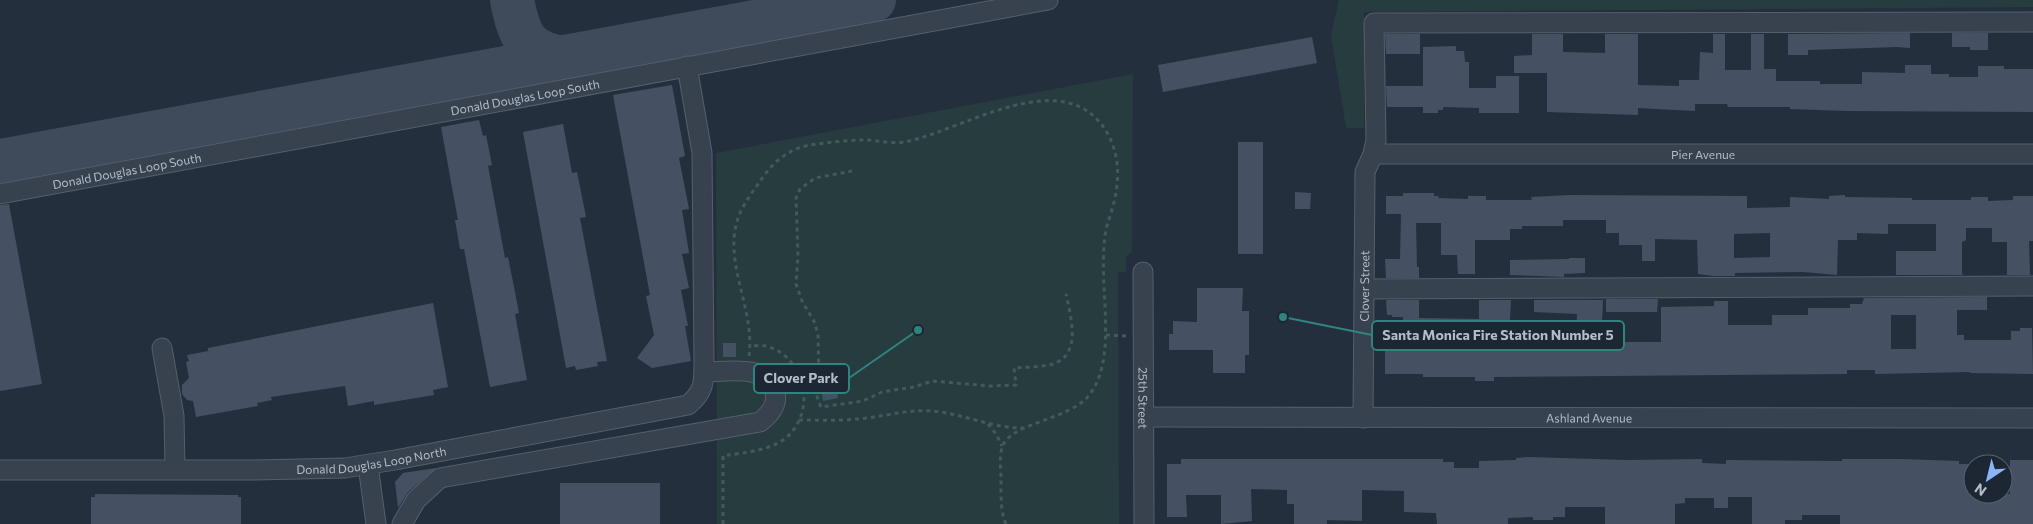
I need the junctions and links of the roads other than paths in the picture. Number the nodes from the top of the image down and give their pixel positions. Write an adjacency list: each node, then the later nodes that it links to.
1 (1048, 0): 3 (street, Donald Douglas Loop South)
2 (2033, 22): 4 (street, Clover Street)
3 (687, 66): 6 (street, Donald Douglas Loop South); 11 (street, Donald Douglas Loop North)
4 (1373, 154): 5 (street, Pier Avenue); 9 (street, Clover Street)
5 (2033, 154)
6 (0, 194)
7 (1143, 272): 12 (street, 25th Street)
8 (2033, 286): 9 (street)
9 (1364, 289): 13 (street, Clover Street)
10 (162, 348): 16 (street)
11 (704, 366): 15 (street, Donald Douglas Loop North); 19 (street)
12 (1144, 417): 13 (street, Ashland Avenue); 20 (street, 25th Street)
13 (1364, 418): 14 (street, Ashland Avenue)
14 (2033, 418)
15 (368, 465): 16 (street, Donald Douglas Loop North); 18 (street)
16 (175, 469): 17 (street, Donald Douglas Loop North)
17 (0, 470)
18 (376, 524)
19 (402, 524)
20 (1144, 524)

